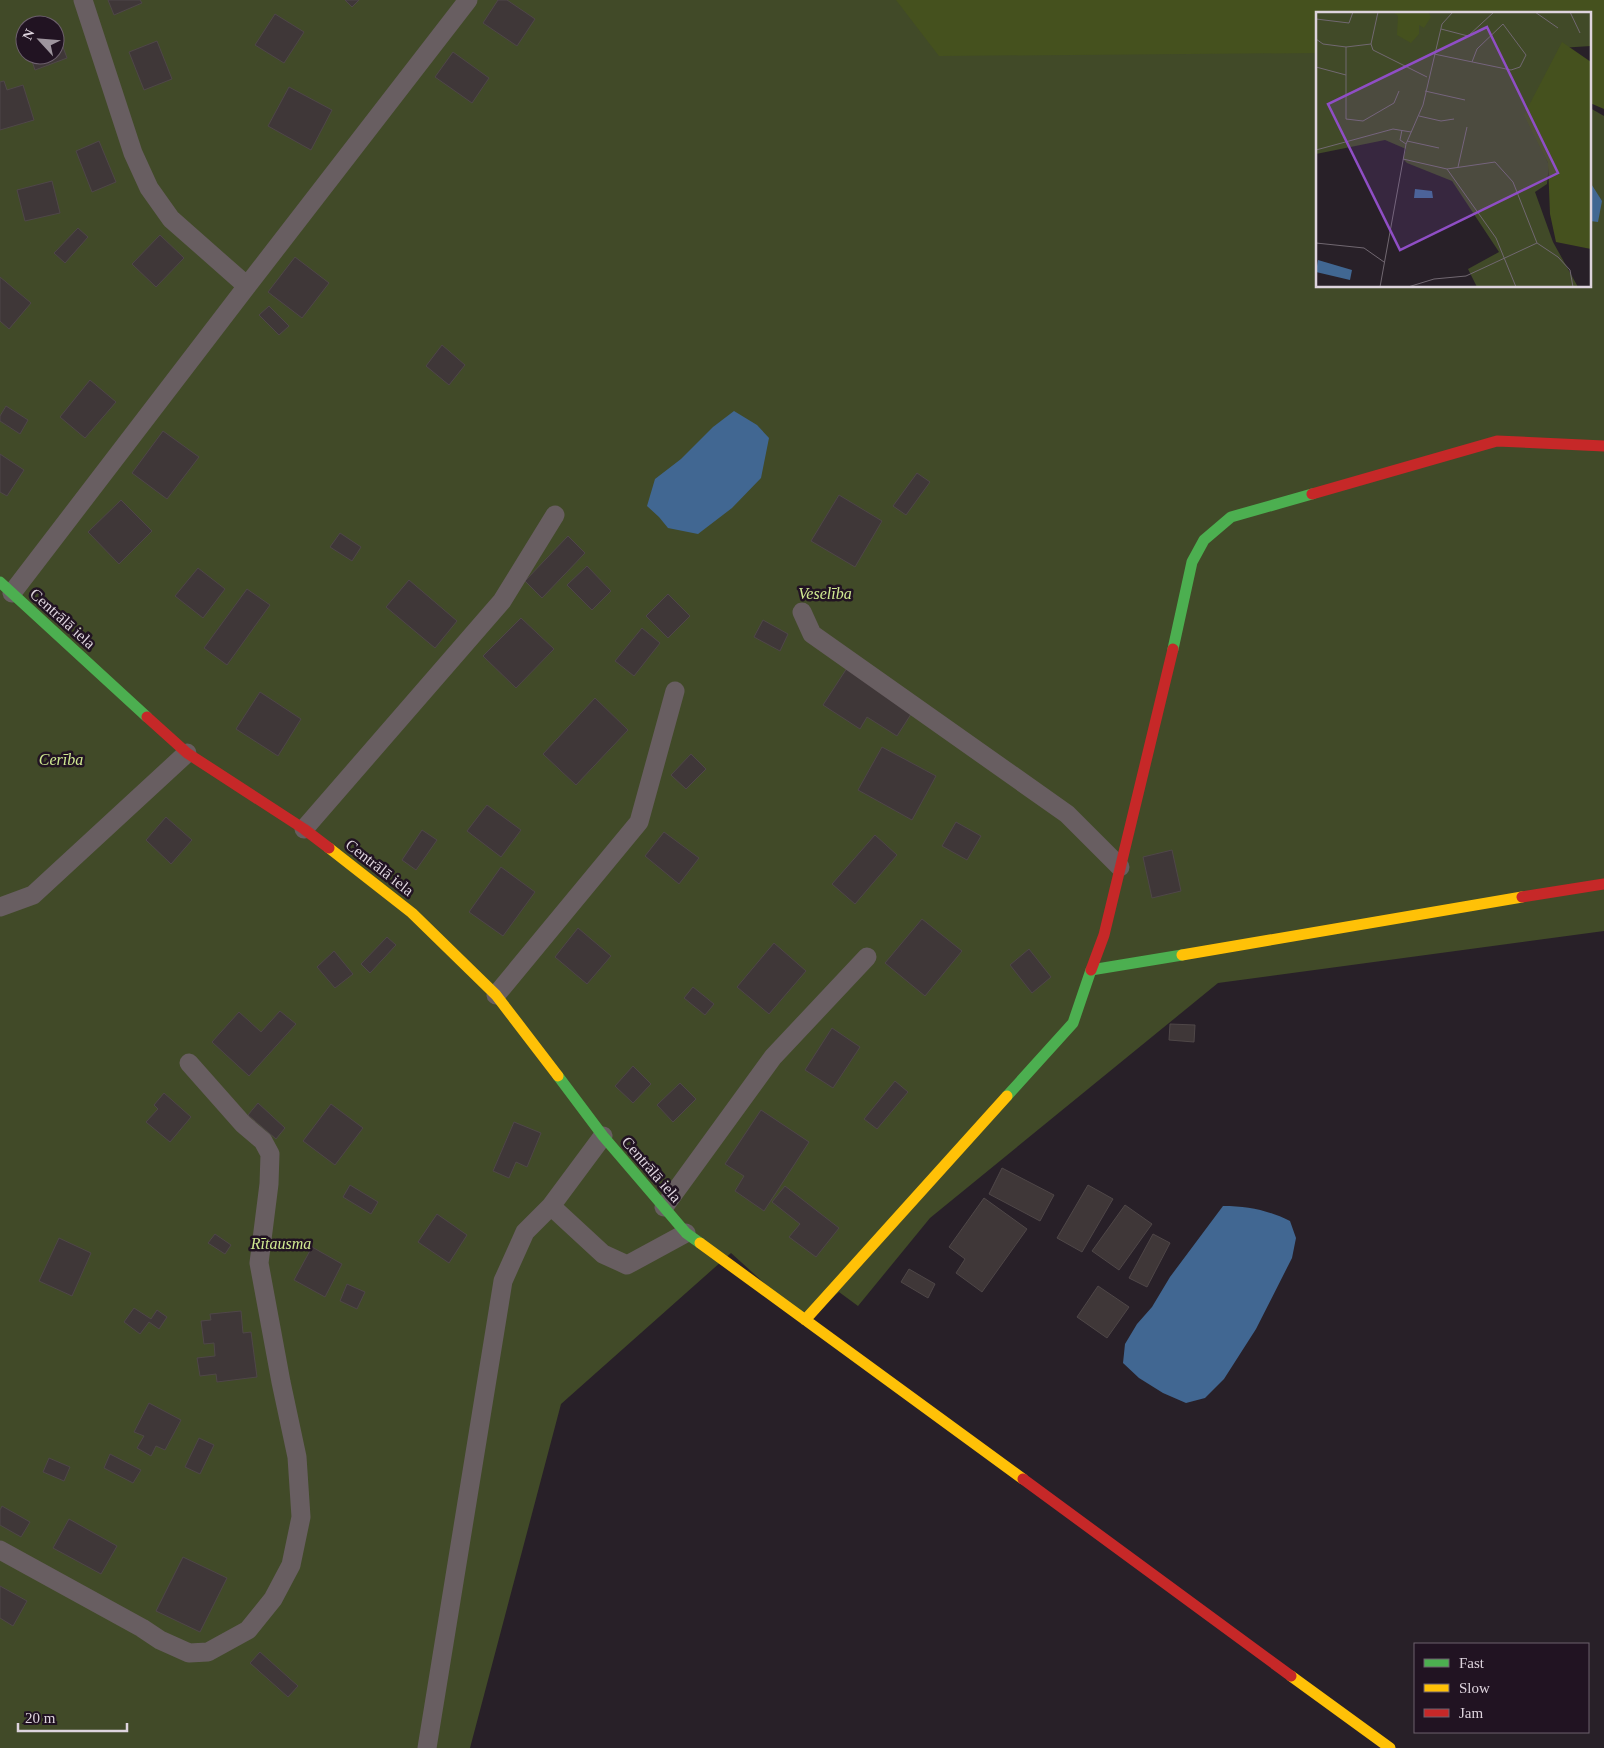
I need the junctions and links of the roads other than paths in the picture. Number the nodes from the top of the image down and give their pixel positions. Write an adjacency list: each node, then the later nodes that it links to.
1 (83, 0): 3 (lane)
2 (468, 0): 3 (lane)
3 (246, 286): 6 (lane)
4 (1604, 446): 11 (street)
5 (555, 515): 10 (lane)
6 (6, 588): 9 (street, Centrālā iela)
7 (802, 612): 11 (lane)
8 (675, 691): 16 (lane)
9 (187, 752): 10 (street, Centrālā iela); 13 (lane)
10 (304, 829): 16 (street, Centrālā iela)
11 (1120, 867): 15 (street)
12 (1604, 884): 15 (street)
13 (0, 907)
14 (867, 957): 20 (lane)
15 (1091, 970): 22 (street)
16 (496, 995): 18 (street, Centrālā iela)
17 (189, 1064): 23 (lane)
18 (603, 1136): 19 (lane); 20 (street, Centrālā iela)
19 (551, 1206): 21 (lane); 24 (lane)
20 (664, 1207): 21 (street, Centrālā iela)
21 (686, 1233): 22 (street, Centrālā iela)
22 (805, 1320): 25 (street, Centrālā iela)
23 (0, 1550)
24 (427, 1748)
25 (1390, 1748)

